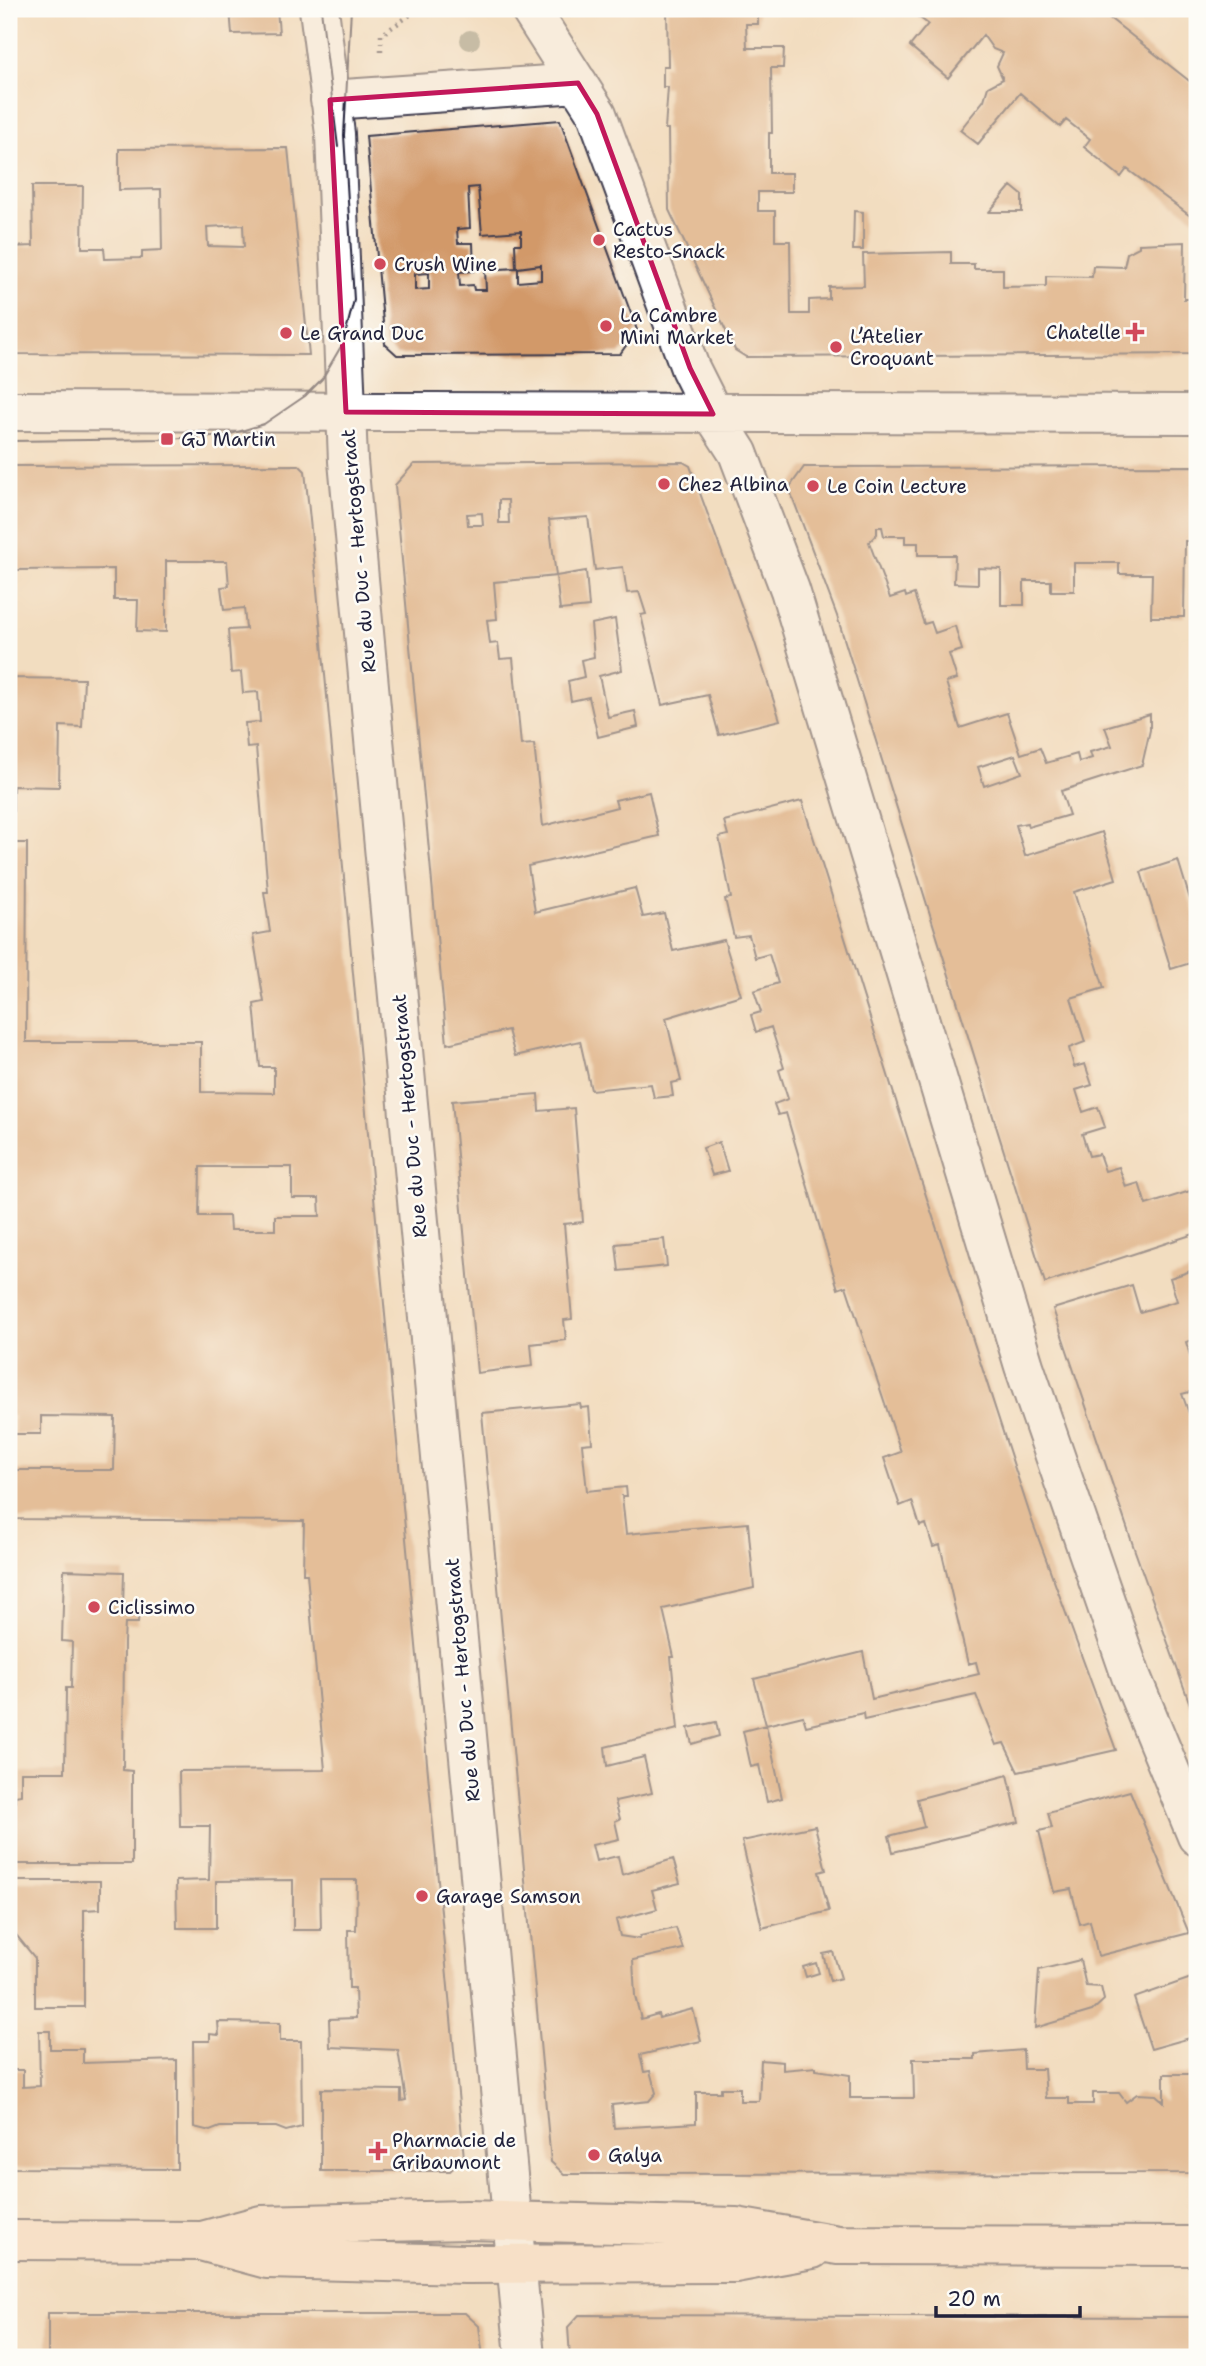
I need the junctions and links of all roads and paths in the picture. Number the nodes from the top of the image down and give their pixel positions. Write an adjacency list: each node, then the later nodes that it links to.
1 (319, 9): 6 (street, Rue du Duc - Hertogstraat)
2 (419, 9): 4 (path)
3 (530, 9): 5 (street)
4 (381, 57)
5 (578, 83): 6 (street); 9 (street)
6 (330, 100): 8 (street, Rue du Duc - Hertogstraat)
7 (9, 411): 8 (street)
8 (346, 412): 9 (street); 12 (street, Rue du Duc - Hertogstraat)
9 (713, 414): 10 (street); 11 (street)
10 (1197, 414)
11 (1197, 1836)
12 (513, 2222): 14 (street); 15 (street); 17 (street, Rue du Duc - Hertogstraat)
13 (9, 2240): 14 (street)
14 (202, 2241): 17 (street)
15 (838, 2245): 16 (street); 17 (street)
16 (1197, 2246)
17 (518, 2265): 18 (street, Rue du Duc - Hertogstraat)
18 (526, 2357)

